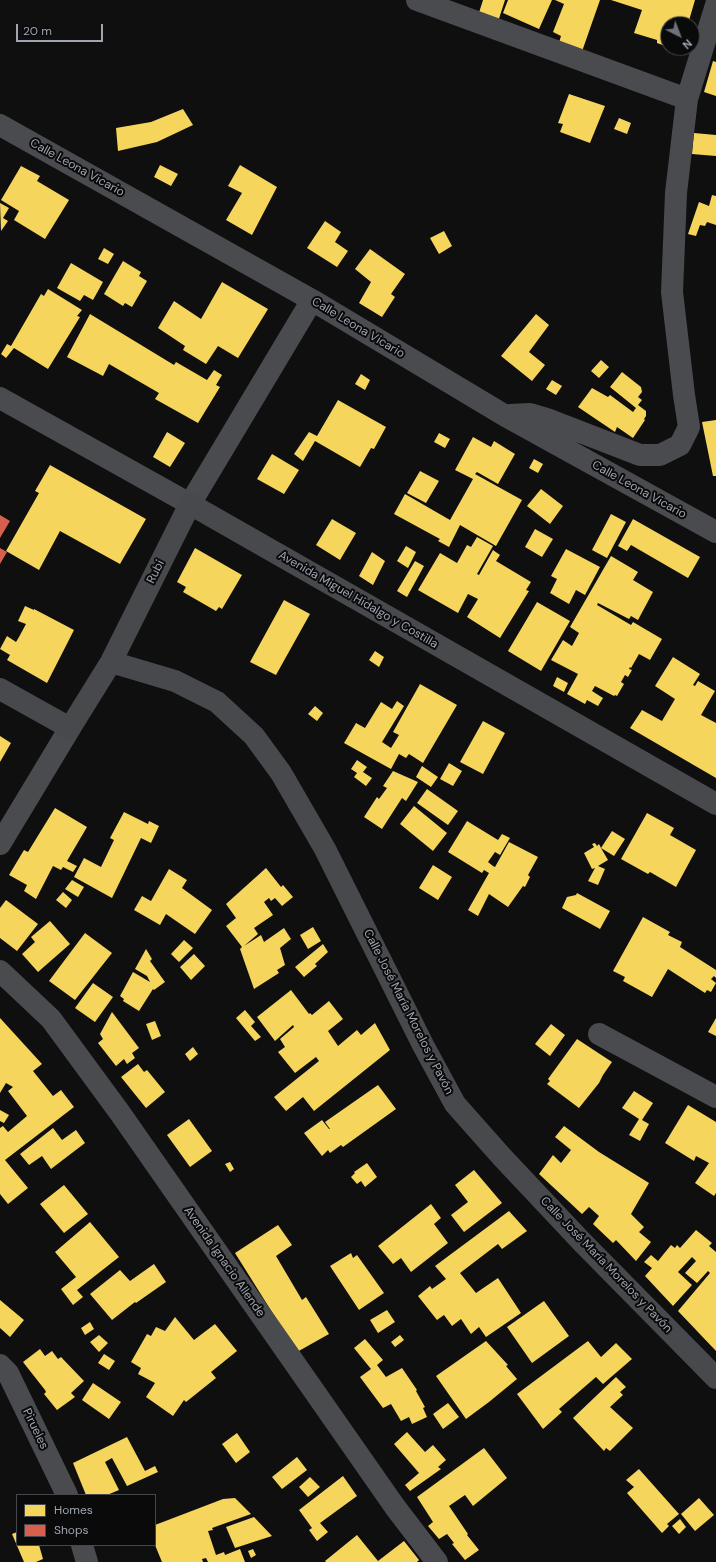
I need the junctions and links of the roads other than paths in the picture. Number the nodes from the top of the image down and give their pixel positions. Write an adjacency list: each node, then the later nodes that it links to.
1 (417, 0): 3 (street)
2 (716, 5): 3 (street)
3 (687, 99): 7 (street)
4 (0, 125): 5 (street, Calle Leona Vicario)
5 (312, 300): 7 (street, Calle Leona Vicario); 8 (street, Rubi)
6 (0, 398): 8 (street, Avenida Miguel Hidalgo y Costilla)
7 (504, 415): 9 (street, Calle Leona Vicario)
8 (190, 504): 10 (street, Rubi); 13 (street, Avenida Miguel Hidalgo y Costilla)
9 (716, 532)
10 (110, 662): 12 (street, Rubi); 19 (street, Calle José María Morelos y Pavón)
11 (0, 688): 12 (street)
12 (70, 728): 14 (street, Rubi)
13 (716, 804)
14 (0, 844)
15 (0, 971): 23 (street, Avenida Ignacio Allende)
16 (599, 1034): 17 (street)
17 (716, 1097)
18 (0, 1365): 20 (street, Pirueles)
19 (716, 1378)
20 (67, 1494)
21 (82, 1546): 22 (street)
22 (87, 1562)
23 (437, 1562)

